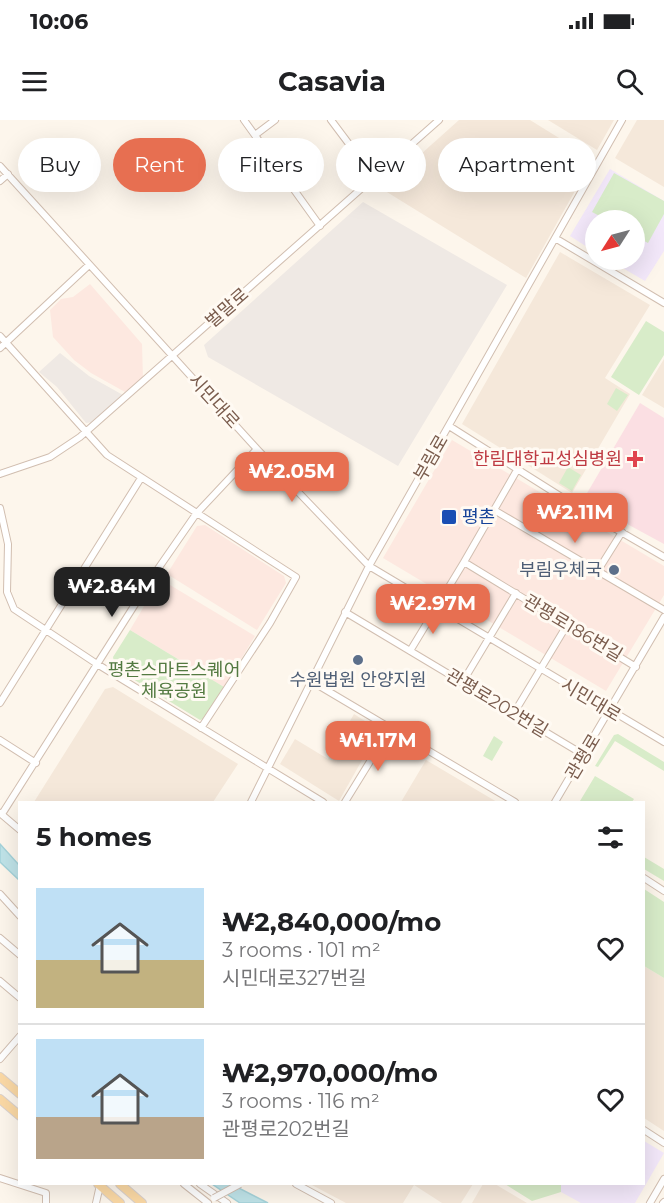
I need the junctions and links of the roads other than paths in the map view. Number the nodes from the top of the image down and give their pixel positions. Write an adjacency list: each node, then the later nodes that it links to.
1 (243, 120): 6 (street)
2 (275, 120): 6 (street)
3 (331, 120): 7 (street)
4 (439, 120): 8 (street, 벌말로)
5 (622, 120): 14 (street, 부림로)
6 (255, 135): 13 (street)
7 (344, 138)
8 (418, 138)
9 (0, 166): 10 (street, 시민대로)
10 (8, 174): 11 (street); 15 (street, 시민대로)
11 (0, 181)
12 (356, 192): 13 (street, 벌말로)
13 (320, 226): 20 (street, 벌말로)
14 (555, 238): 16 (street); 21 (street, 부림로)
15 (89, 265): 18 (street); 20 (street, 시민대로)
16 (664, 303)
17 (0, 336): 18 (street)
18 (6, 343): 19 (street); 22 (street)
19 (0, 348)
20 (173, 355): 22 (street, 벌말로); 23 (street, 시민대로)
21 (448, 426): 24 (street); 33 (street, 부림로)
22 (86, 432): 25 (street, 벌말로); 26 (street)
23 (257, 449): 29 (street); 33 (street, 시민대로)
24 (517, 470): 28 (street); 30 (street)
25 (0, 474)
26 (141, 478): 29 (street); 41 (street)
27 (0, 508): 41 (street)
28 (494, 510): 32 (street); 34 (street)
29 (196, 514): 44 (street); 52 (street)
30 (622, 532): 31 (street); 34 (street)
31 (664, 557)
32 (464, 562): 35 (street, 관평로186번길); 36 (street)
33 (369, 566): 36 (street, 시민대로); 38 (street, 부림로)
34 (597, 572): 37 (street)
35 (516, 593): 40 (street, 관평로186번길); 42 (street)
36 (436, 607): 42 (street, 시민대로); 43 (street)
37 (664, 610)
38 (345, 612): 43 (street, 관평로202번길); 47 (street, 부림로)
39 (664, 617): 45 (street, 관평로)
40 (567, 625): 45 (street, 관평로186번길); 46 (street)
41 (45, 631): 44 (street); 49 (street)
42 (489, 639): 46 (street, 시민대로); 48 (street)
43 (410, 651): 48 (street, 관평로202번길)
44 (97, 664): 52 (street); 57 (street)
45 (636, 667): 50 (street, 관평로)
46 (540, 670): 50 (street, 시민대로); 51 (street)
47 (311, 681): 53 (street); 58 (street, 부림로)
48 (462, 682): 51 (street, 관평로202번길)
49 (0, 703)
50 (609, 711): 55 (street, 시민대로); 56 (street, 관평로)
51 (514, 713): 56 (street, 관평로202번길)
52 (201, 728): 58 (street)
53 (390, 729): 61 (street); 62 (street)
54 (0, 740): 57 (street)
55 (664, 742)
56 (584, 755): 63 (street, 관평로)
57 (36, 763): 64 (street)
58 (268, 770): 59 (street, 부림로); 60 (street)
59 (252, 801)
60 (321, 801)
61 (346, 801)
62 (513, 801)
63 (556, 801)
64 (1, 814): 65 (street)
65 (18, 828)
66 (645, 879): 67 (street)
67 (664, 891)
68 (0, 894): 69 (street)
69 (18, 914)
70 (0, 938): 71 (street)
71 (18, 953)
72 (2, 984): 73 (street)
73 (17, 995)
74 (18, 1038): 75 (street)
75 (0, 1059)
76 (0, 1077): 77 (main road)
77 (18, 1092)
78 (0, 1099): 79 (main road)
79 (18, 1114)
80 (645, 1131): 81 (street)
81 (664, 1143)
82 (0, 1178): 84 (street)
83 (664, 1179): 100 (street)
84 (18, 1184)
85 (21, 1185): 93 (street)
86 (99, 1185): 94 (street)
87 (100, 1185): 95 (main road)
88 (121, 1185): 96 (main road)
89 (185, 1185): 97 (street)
90 (201, 1185): 98 (street)
91 (238, 1185): 97 (street, bridge)
92 (298, 1185): 99 (street)
93 (46, 1203)
94 (96, 1203)
95 (120, 1203)
96 (142, 1203)
97 (207, 1203)
98 (227, 1203)
99 (331, 1203)
100 (650, 1203)

